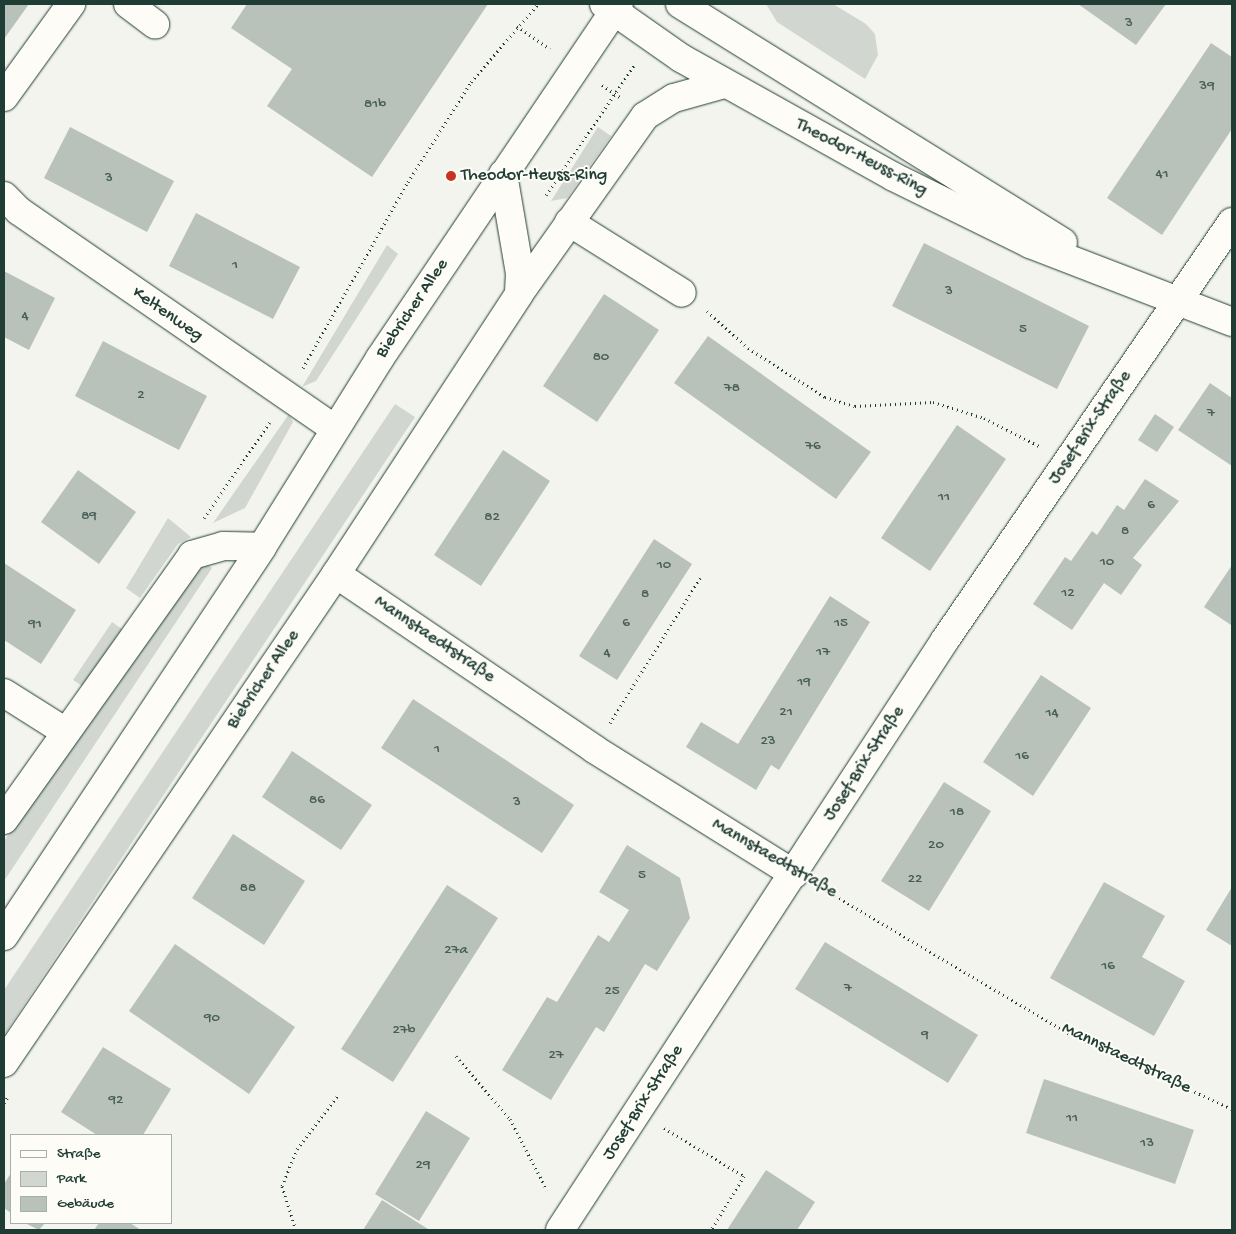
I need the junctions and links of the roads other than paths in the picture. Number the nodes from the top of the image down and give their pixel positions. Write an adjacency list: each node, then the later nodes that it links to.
1 (71, 4): 7 (street)
2 (128, 4): 5 (street)
3 (680, 4): 12 (street, Theodor-Heuss-Ring)
4 (612, 6): 6 (street, Theodor-Heuss-Ring); 8 (street, Biebricher Allee)
5 (155, 24)
6 (724, 84): 10 (street, Biebricher Allee); 12 (street, Theodor-Heuss-Ring)
7 (4, 96)
8 (503, 174): 14 (street); 17 (street, Biebricher Allee)
9 (4, 196): 17 (street, Keltenweg)
10 (569, 222): 13 (street); 14 (street, Biebricher Allee)
11 (1232, 222): 15 (street, Josef-Brix-Straße)
12 (1123, 280): 15 (street, Theodor-Heuss-Ring)
13 (682, 293)
14 (519, 294): 19 (street, Biebricher Allee)
15 (1178, 303): 16 (street, Theodor-Heuss-Ring); 23 (street, Josef-Brix-Straße)
16 (1232, 322)
17 (334, 428): 18 (street, Biebricher Allee)
18 (262, 547): 21 (street); 24 (street, Biebricher Allee)
19 (336, 574): 23 (street, Mannstaedtstraße); 25 (street, Biebricher Allee)
20 (4, 693): 21 (street)
21 (64, 731): 22 (street)
22 (4, 820)
23 (794, 874): 26 (street, Josef-Brix-Straße)
24 (4, 936)
25 (4, 1063)
26 (562, 1227)

